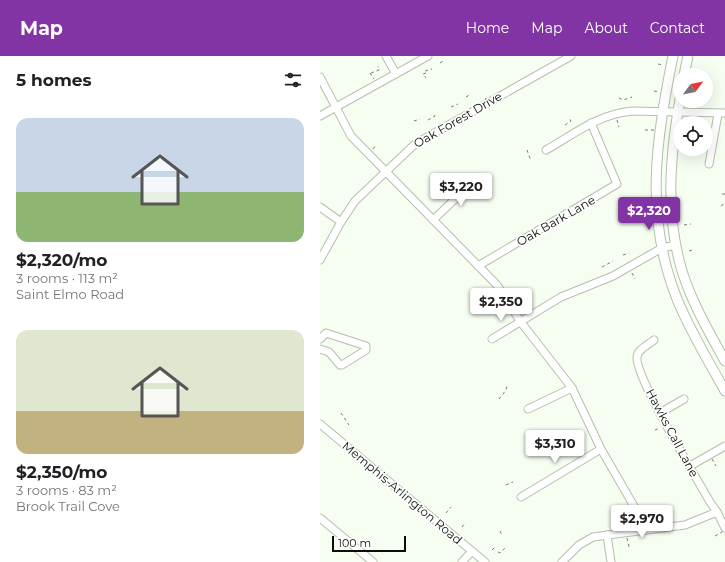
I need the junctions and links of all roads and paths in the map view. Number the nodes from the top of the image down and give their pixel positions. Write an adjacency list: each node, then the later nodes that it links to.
1 (386, 56): 13 (street)
2 (428, 56): 13 (street)
3 (571, 56): 48 (street, Oak Forest Drive)
4 (673, 56): 27 (main road)
5 (688, 56): 12 (main road)
6 (444, 60): 7 (path)
7 (440, 63)
8 (658, 64): 9 (path)
9 (666, 65)
10 (378, 66): 16 (path)
11 (432, 68): 15 (path)
12 (685, 68)
13 (396, 74): 24 (street)
14 (320, 77): 24 (street)
15 (426, 78)
16 (374, 80)
17 (654, 91): 18 (path)
18 (663, 92)
19 (471, 94): 20 (path)
20 (466, 97)
21 (632, 97): 22 (path)
22 (619, 98)
23 (458, 104): 25 (path)
24 (337, 107): 31 (street); 48 (street)
25 (451, 107)
26 (679, 108): 28 (main road)
27 (662, 111): 28 (street); 37 (street); 60 (main road)
28 (678, 112): 29 (street); 59 (main road)
29 (721, 113): 47 (street)
30 (434, 114): 35 (path)
31 (320, 116)
32 (617, 118): 39 (path)
33 (420, 119): 36 (path)
34 (570, 119): 38 (path)
35 (428, 120)
36 (414, 121)
37 (592, 123): 45 (street); 67 (street, Oak Bark Lane)
38 (565, 125)
39 (619, 127)
40 (645, 130): 41 (path)
41 (656, 130)
42 (376, 145): 43 (path)
43 (371, 150)
44 (527, 150): 46 (path)
45 (546, 150)
46 (531, 161)
47 (709, 164)
48 (385, 172): 55 (street); 56 (street, Oak Forest Drive)
49 (482, 183): 55 (street)
50 (722, 194): 51 (path)
51 (725, 194)
52 (725, 203): 53 (path)
53 (721, 206)
54 (320, 207): 56 (street)
55 (433, 220): 67 (street)
56 (341, 222): 65 (street, Oak Forest Drive)
57 (691, 224): 58 (path)
58 (684, 225)
59 (676, 245): 60 (street); 76 (main road)
60 (662, 248): 71 (street); 79 (main road)
61 (693, 250): 62 (path)
62 (689, 251)
63 (629, 253): 64 (path)
64 (623, 255)
65 (320, 260)
66 (613, 261): 68 (path)
67 (478, 266): 71 (street)
68 (602, 267)
69 (631, 270): 70 (path)
70 (635, 279)
71 (520, 321): 73 (street); 78 (street)
72 (320, 339): 75 (street)
73 (492, 339)
74 (654, 340): 84 (street, Hawks Call Lane)
75 (320, 349)
76 (725, 361)
77 (507, 386): 80 (path)
78 (572, 388): 82 (street); 90 (street)
79 (725, 391)
80 (499, 399)
81 (684, 399): 84 (street)
82 (528, 409)
83 (341, 413): 86 (path)
84 (660, 413): 92 (street, Hawks Call Lane)
85 (320, 424): 114 (street, Memphis-Arlington Road)
86 (349, 426)
87 (663, 426): 88 (path)
88 (656, 430)
89 (725, 446): 92 (street)
90 (601, 449): 96 (street); 103 (street)
91 (711, 458): 93 (path)
92 (690, 466): 98 (street, Hawks Call Lane)
93 (716, 466)
94 (513, 482): 95 (path)
95 (506, 485)
96 (521, 497)
97 (451, 507): 99 (path)
98 (718, 512): 103 (street); 104 (street, Hawks Call Lane)
99 (446, 513)
100 (320, 518): 116 (street)
101 (465, 523): 102 (path)
102 (462, 527)
103 (641, 530): 107 (street)
104 (724, 530): 108 (path)
105 (500, 531): 106 (path)
106 (502, 535)
107 (607, 535): 119 (street); 120 (street)
108 (715, 536)
109 (627, 537): 112 (path)
110 (496, 546): 113 (path)
111 (507, 546): 115 (path)
112 (629, 547)
113 (492, 550)
114 (472, 551): 117 (street); 118 (street, Memphis-Arlington Road)
115 (498, 552)
116 (373, 562)
117 (462, 562)
118 (485, 562)
119 (562, 562)
120 (611, 562)

